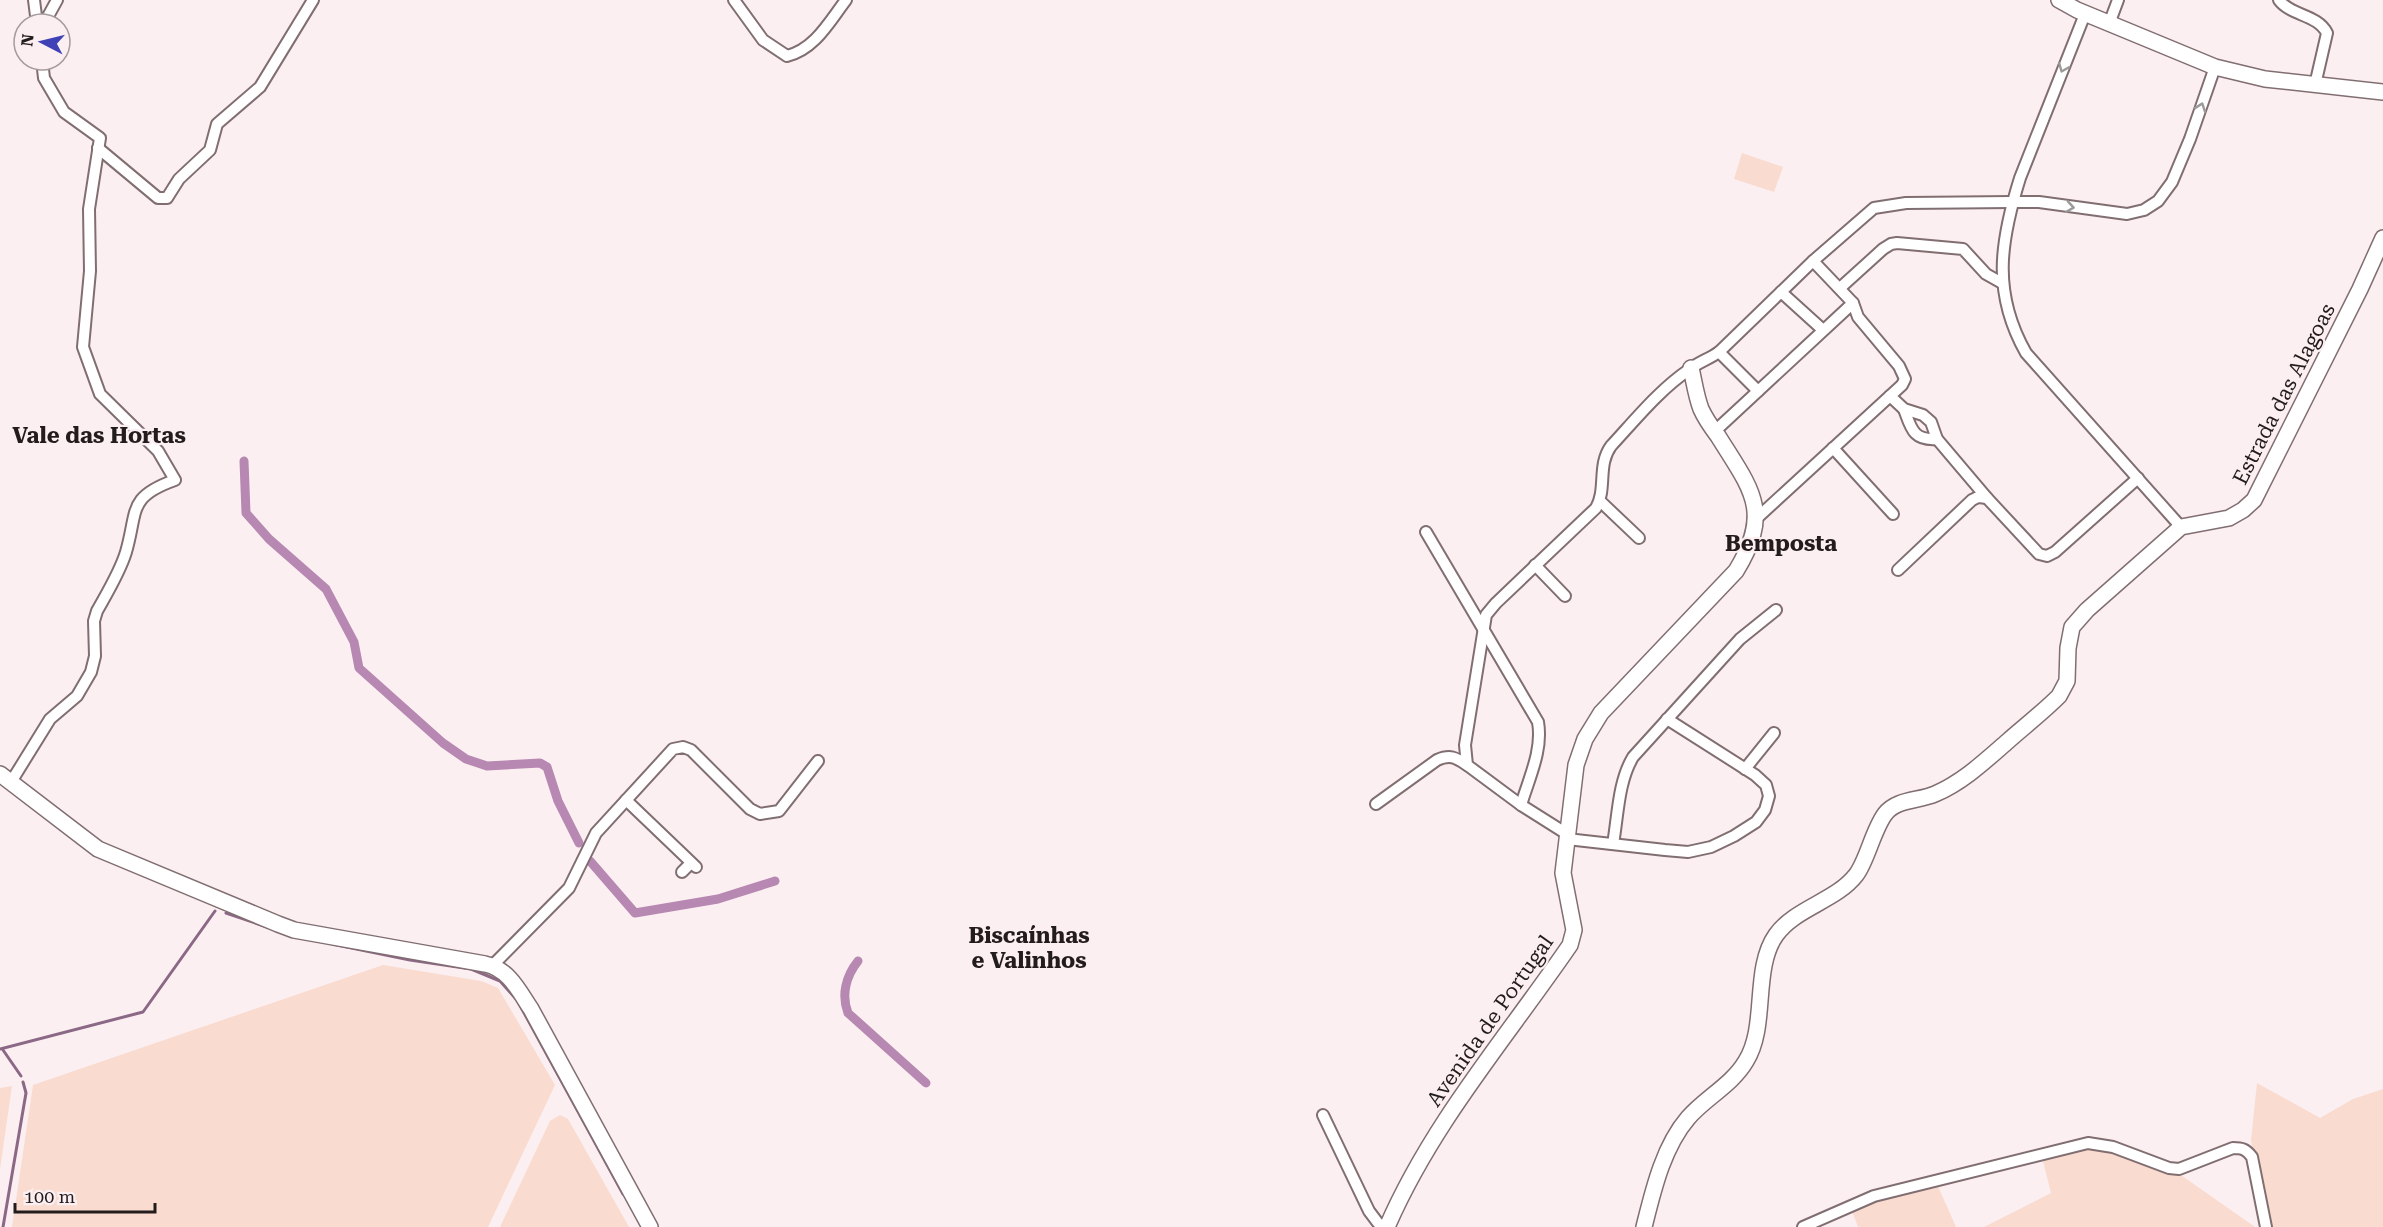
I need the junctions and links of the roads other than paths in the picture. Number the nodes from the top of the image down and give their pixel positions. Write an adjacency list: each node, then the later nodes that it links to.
1 (34, 0): 2 (street)
2 (57, 0)
3 (313, 0): 15 (street)
4 (734, 0): 5 (street)
5 (846, 0)
6 (2059, 0): 9 (street)
7 (2118, 0): 10 (street)
8 (2279, 0): 13 (street)
9 (2085, 14): 10 (street); 16 (street, one-way to 16)
10 (2109, 24): 11 (street)
11 (2215, 67): 13 (street); 16 (street, one-way to 11)
12 (43, 72): 15 (street)
13 (2315, 85): 14 (street)
14 (2383, 92)
15 (99, 148): 50 (street)
16 (2012, 202): 18 (street); 19 (street)
17 (2383, 238): 37 (street, Estrada das Alagoas)
18 (1813, 261): 20 (street); 21 (street)
19 (2002, 283): 20 (street); 32 (street)
20 (1840, 288): 22 (street)
21 (1781, 292): 23 (street); 24 (street)
22 (1853, 303): 23 (street); 27 (street)
23 (1823, 330): 26 (street)
24 (1719, 352): 25 (street); 26 (street)
25 (1691, 368): 29 (street, Avenida de Portugal); 34 (street)
26 (1758, 391): 29 (street)
27 (1890, 396): 28 (street); 31 (street)
28 (1904, 409): 30 (street); 30 (street)
29 (1715, 431): 36 (street, Avenida de Portugal)
30 (1937, 439): 33 (street)
31 (1833, 448): 35 (street); 36 (street)
32 (2138, 478): 33 (street); 37 (street)
33 (1986, 498): 41 (street)
34 (1600, 501): 39 (street); 40 (street)
35 (1893, 514)
36 (1757, 518): 54 (street, Avenida de Portugal)
37 (2181, 527): 61 (street)
38 (1426, 532): 44 (street)
39 (1639, 538)
40 (1535, 565): 42 (street); 44 (street)
41 (1898, 570)
42 (1565, 596)
43 (1776, 610): 45 (street)
44 (1482, 628): 48 (street); 53 (street)
45 (1667, 719): 49 (street); 55 (street)
46 (1774, 733): 49 (street)
47 (818, 761): 51 (street)
48 (1467, 765): 52 (street); 53 (street)
49 (1744, 769): 55 (street)
50 (5, 778): 57 (street)
51 (626, 800): 56 (street); 57 (street)
52 (1376, 804)
53 (1521, 805): 54 (street)
54 (1567, 837): 55 (street); 60 (street, Avenida de Portugal)
55 (1613, 844)
56 (682, 872)
57 (493, 965): 59 (street)
58 (1323, 1115): 60 (street)
59 (650, 1227)
60 (1386, 1227)
61 (1644, 1227)
62 (1803, 1227): 63 (street)
63 (2266, 1227)

